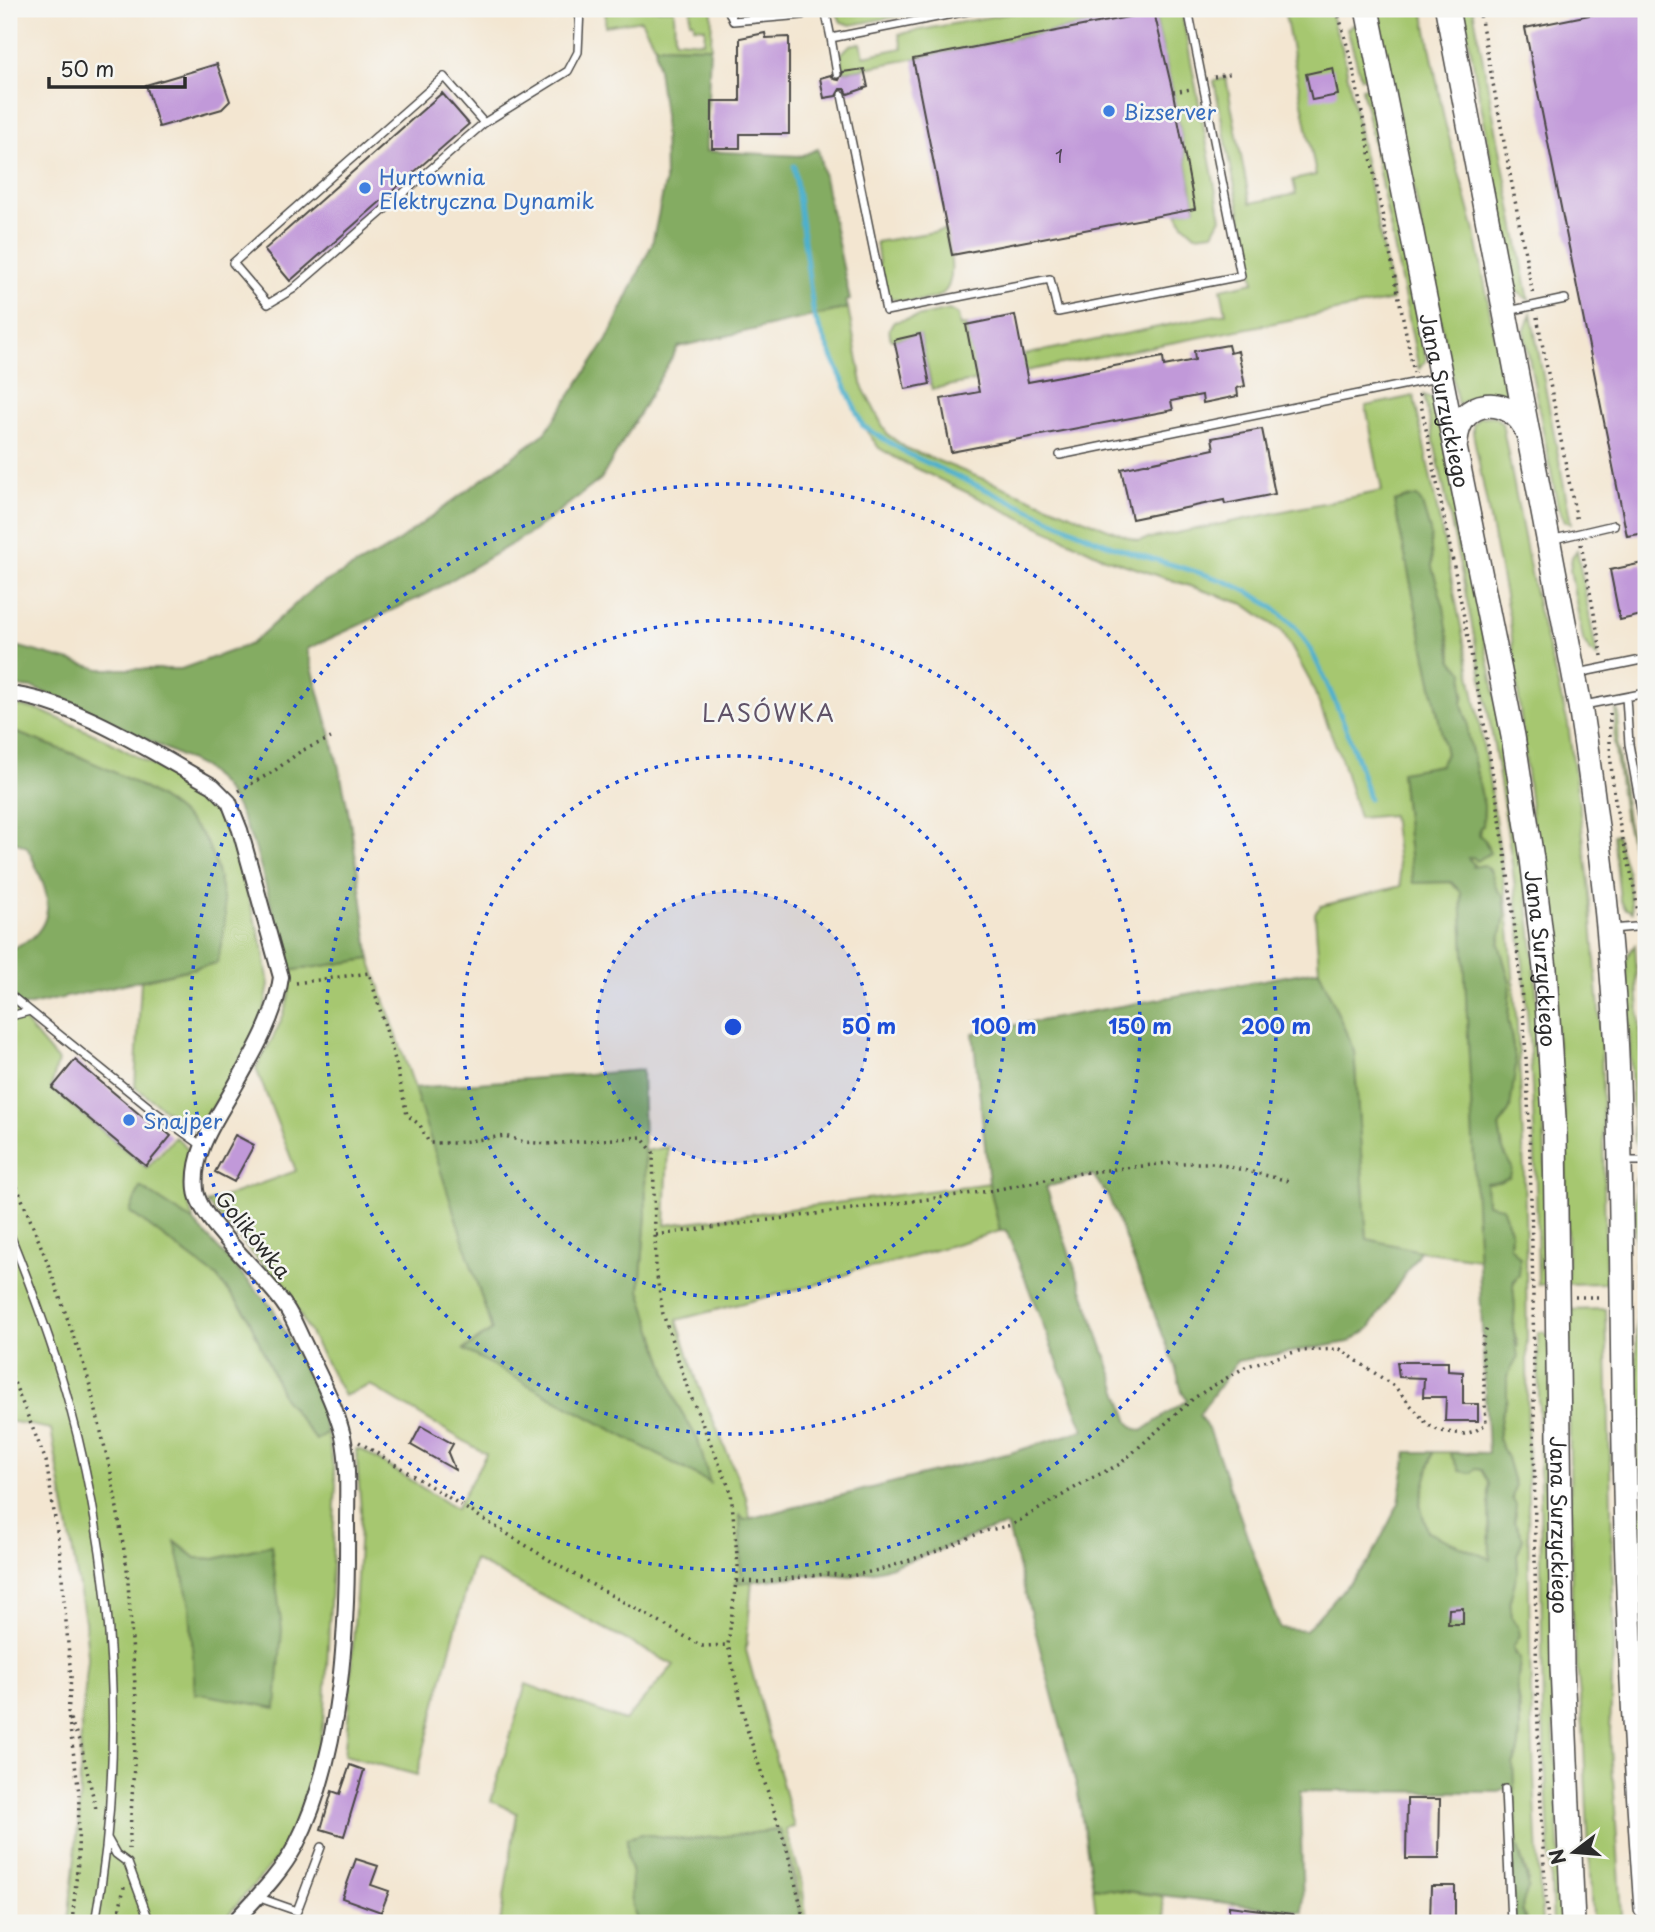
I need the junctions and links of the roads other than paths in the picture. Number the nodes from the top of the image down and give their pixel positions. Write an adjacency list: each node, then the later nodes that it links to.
1 (580, 9): 12 (lane)
2 (728, 9): 8 (lane)
3 (825, 9): 9 (lane)
4 (978, 9): 9 (lane)
5 (1188, 9): 11 (lane)
6 (1367, 9): 15 (main road, Jana Surzyckiego)
7 (1447, 9): 14 (main road)
8 (802, 15)
9 (831, 38): 10 (lane)
10 (837, 74)
11 (842, 95)
12 (484, 123): 12 (lane)
13 (1565, 299): 14 (lane)
14 (1506, 311): 16 (main road)
15 (1441, 377): 17 (main road, Jana Surzyckiego); 18 (lane)
16 (1532, 445): 17 (main road); 20 (main road)
17 (1456, 451): 42 (main road, Jana Surzyckiego)
18 (1060, 455)
19 (1614, 525): 20 (lane)
20 (1549, 540): 22 (main road)
21 (1646, 659): 22 (lane)
22 (1574, 673): 26 (main road)
23 (1646, 693): 25 (lane)
24 (9, 694): 33 (street, Golikówka)
25 (1626, 697): 26 (lane); 27 (lane)
26 (1580, 706): 29 (main road)
27 (1646, 838)
28 (1646, 926): 29 (lane)
29 (1609, 929): 34 (main road)
30 (9, 994): 31 (lane)
31 (30, 1011): 32 (lane); 33 (lane)
32 (9, 1020)
33 (201, 1146): 41 (street, Golikówka)
34 (1620, 1161): 35 (lane); 37 (main road)
35 (1646, 1161)
36 (9, 1232): 39 (lane)
37 (1635, 1489): 43 (main road)
38 (1505, 1789): 47 (lane)
39 (107, 1837): 44 (lane); 45 (lane)
40 (321, 1847): 41 (lane)
41 (256, 1897): 46 (street, Golikówka)
42 (1571, 1898): 48 (main road, Jana Surzyckiego); 49 (main road)
43 (1646, 1902): 50 (main road)
44 (95, 1923)
45 (150, 1923)
46 (233, 1923)
47 (1511, 1923)
48 (1573, 1923)
49 (1579, 1923)
50 (1639, 1923)

